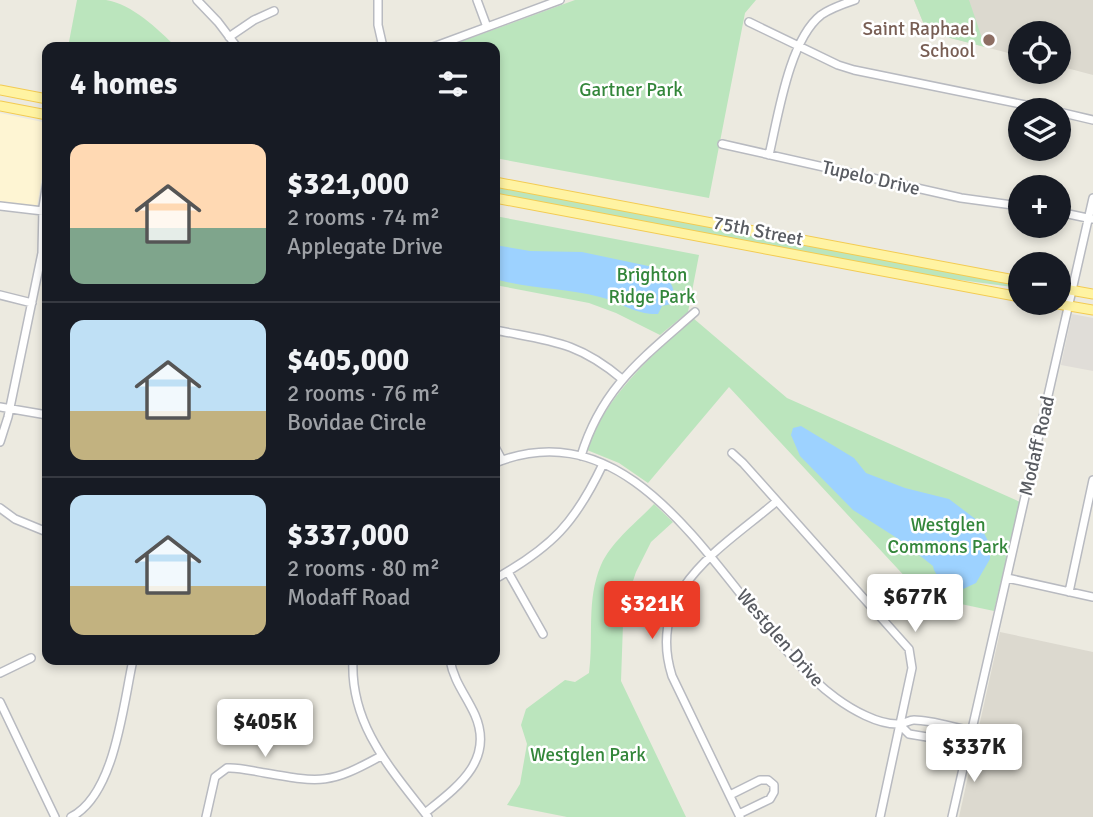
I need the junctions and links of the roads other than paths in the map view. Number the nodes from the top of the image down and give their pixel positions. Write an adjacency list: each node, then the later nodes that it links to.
1 (197, 0): 9 (street)
2 (378, 0): 11 (street)
3 (478, 0): 8 (street)
4 (560, 0): 8 (street)
5 (855, 0): 13 (street)
6 (274, 11): 9 (street)
7 (750, 22): 13 (street)
8 (487, 27): 12 (street)
9 (229, 37): 10 (street)
10 (233, 42)
11 (382, 42)
12 (446, 42)
13 (799, 46): 16 (street); 22 (street)
14 (0, 90): 15 (main road)
15 (42, 98)
16 (1008, 101)
17 (0, 106): 18 (main road)
18 (42, 114)
19 (1071, 115): 20 (street)
20 (1093, 120)
21 (722, 144): 22 (street, Tupelo Drive)
22 (769, 155): 26 (street, Tupelo Drive)
23 (500, 183): 32 (main road, 75th Street)
24 (1093, 198): 30 (street, Modaff Road)
25 (500, 199): 36 (main road, 75th Street)
26 (1008, 204)
27 (0, 206): 28 (street)
28 (42, 211)
29 (1071, 215): 30 (street)
30 (1091, 219): 33 (street, Modaff Road)
31 (42, 253): 38 (street)
32 (1008, 279)
33 (1072, 290): 34 (main road); 37 (street, Modaff Road)
34 (1093, 294)
35 (0, 295): 38 (street)
36 (1008, 295)
37 (1071, 295)
38 (32, 303): 46 (street)
39 (1071, 306): 40 (main road)
40 (1093, 310)
41 (695, 312): 44 (street)
42 (1067, 315): 60 (street, Modaff Road)
43 (500, 331): 44 (street)
44 (622, 379): 50 (street)
45 (0, 407): 46 (street)
46 (9, 409): 47 (street); 48 (street)
47 (42, 414)
48 (0, 442)
49 (732, 453): 54 (street)
50 (581, 456): 51 (street, Westglen Drive); 52 (street, Westglen Drive)
51 (500, 462)
52 (603, 464): 57 (street, Westglen Drive); 58 (street)
53 (1093, 480): 61 (street)
54 (777, 501): 57 (street); 70 (street)
55 (0, 508): 56 (street)
56 (42, 530)
57 (710, 557): 70 (street, Westglen Drive); 74 (street)
58 (508, 572): 59 (street); 63 (street)
59 (500, 576)
60 (1007, 578): 61 (street); 71 (street, Modaff Road)
61 (1069, 592): 62 (street)
62 (1093, 597)
63 (543, 634)
64 (31, 658): 68 (street)
65 (132, 665): 78 (street)
66 (353, 665): 73 (street)
67 (452, 665): 75 (street)
68 (0, 673)
69 (0, 702): 77 (street)
70 (900, 725): 71 (street, Westglen Drive); 72 (street, Westglen Drive); 80 (street)
71 (972, 731): 72 (street, Modaff Road)
72 (969, 744): 81 (street, Modaff Road)
73 (381, 756): 75 (street); 79 (street)
74 (730, 795): 76 (street); 76 (street)
75 (426, 815)
76 (740, 816)
77 (55, 817)
78 (71, 817)
79 (206, 817)
80 (880, 817)
81 (952, 817)

